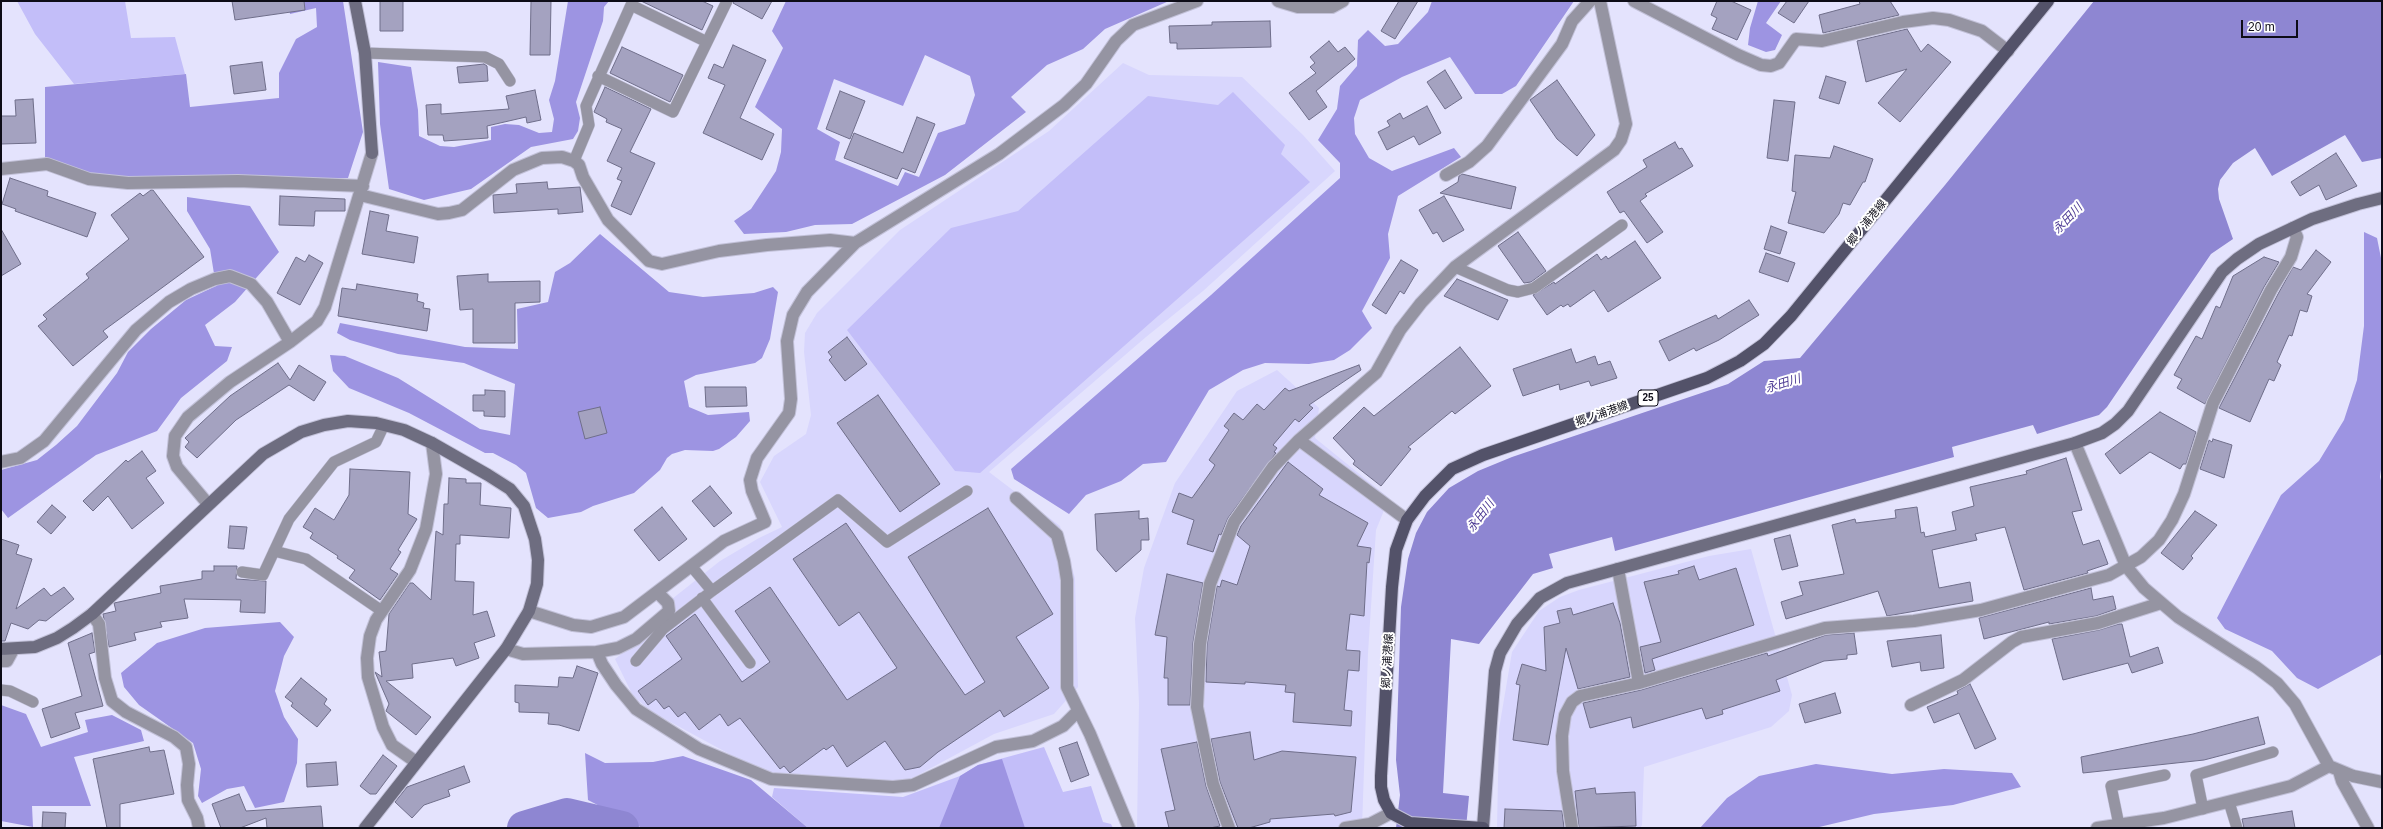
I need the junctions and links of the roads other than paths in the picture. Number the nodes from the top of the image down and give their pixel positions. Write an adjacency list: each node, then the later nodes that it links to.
1 (355, 1): 12 (street)
2 (727, 1): 10 (lane)
3 (1196, 1): 22 (street)
4 (1278, 1): 5 (street)
5 (1343, 1)
6 (1590, 1): 17 (street)
7 (1600, 1): 23 (street)
8 (1634, 1): 11 (street)
9 (2048, 1): 11 (main road, 郷ノ浦港線 / 25)
10 (707, 42): 13 (lane); 13 (lane)
11 (2008, 51): 33 (main road, 郷ノ浦港線 / 25)
12 (365, 53): 14 (lane); 18 (street)
13 (598, 76): 15 (lane)
14 (510, 81)
15 (574, 161): 18 (street); 22 (street)
16 (1, 169): 18 (street)
17 (1446, 174)
18 (361, 191): 24 (street)
19 (2382, 198): 21 (street)
20 (1622, 225): 23 (lane)
21 (2293, 228): 28 (street); 35 (street)
22 (855, 243): 36 (street)
23 (1455, 267): 26 (street)
24 (290, 342): 29 (street); 32 (street)
25 (384, 425): 27 (street); 32 (street); 34 (lane)
26 (1299, 440): 33 (street); 71 (street)
27 (432, 443): 43 (street); 44 (street)
28 (2075, 443): 35 (street); 37 (street)
29 (1, 462)
30 (967, 491): 39 (lane)
31 (1016, 498): 56 (street)
32 (208, 504): 45 (street)
33 (1407, 520): 64 (main road, 郷ノ浦港線 / 25)
34 (274, 551): 38 (lane); 43 (lane)
35 (2126, 566): 42 (street); 52 (street)
36 (692, 567): 39 (lane); 40 (street)
37 (1618, 569): 52 (street); 67 (street)
38 (242, 572)
39 (712, 591): 41 (lane)
40 (658, 593): 44 (street); 48 (street)
41 (702, 598): 50 (lane); 51 (lane)
42 (2161, 603): 55 (street); 59 (street)
43 (382, 611): 58 (street)
44 (530, 611): 46 (street)
45 (92, 614): 47 (street); 68 (street)
46 (506, 648): 48 (street); 58 (street)
47 (7, 649): 49 (street)
48 (597, 652): 56 (street)
49 (1, 662)
50 (636, 662)
51 (750, 663)
52 (1639, 683): 73 (street)
53 (1, 690): 54 (lane)
54 (33, 702)
55 (1911, 705)
56 (1078, 711): 70 (street)
57 (2273, 752): 63 (lane)
58 (416, 762): 69 (street)
59 (2334, 769): 61 (street); 62 (street); 76 (street)
60 (2165, 775): 65 (lane)
61 (2382, 782)
62 (2229, 802): 63 (street); 75 (lane)
63 (2202, 809): 65 (street)
64 (1391, 813): 66 (street); 67 (main road)
65 (2119, 825): 74 (street)
66 (1370, 826): 72 (street)
67 (1483, 827)
68 (198, 828)
69 (365, 828)
70 (1128, 828)
71 (1229, 828)
72 (1344, 828)
73 (1572, 828)
74 (2097, 828)
75 (2237, 828)
76 (2368, 828)

